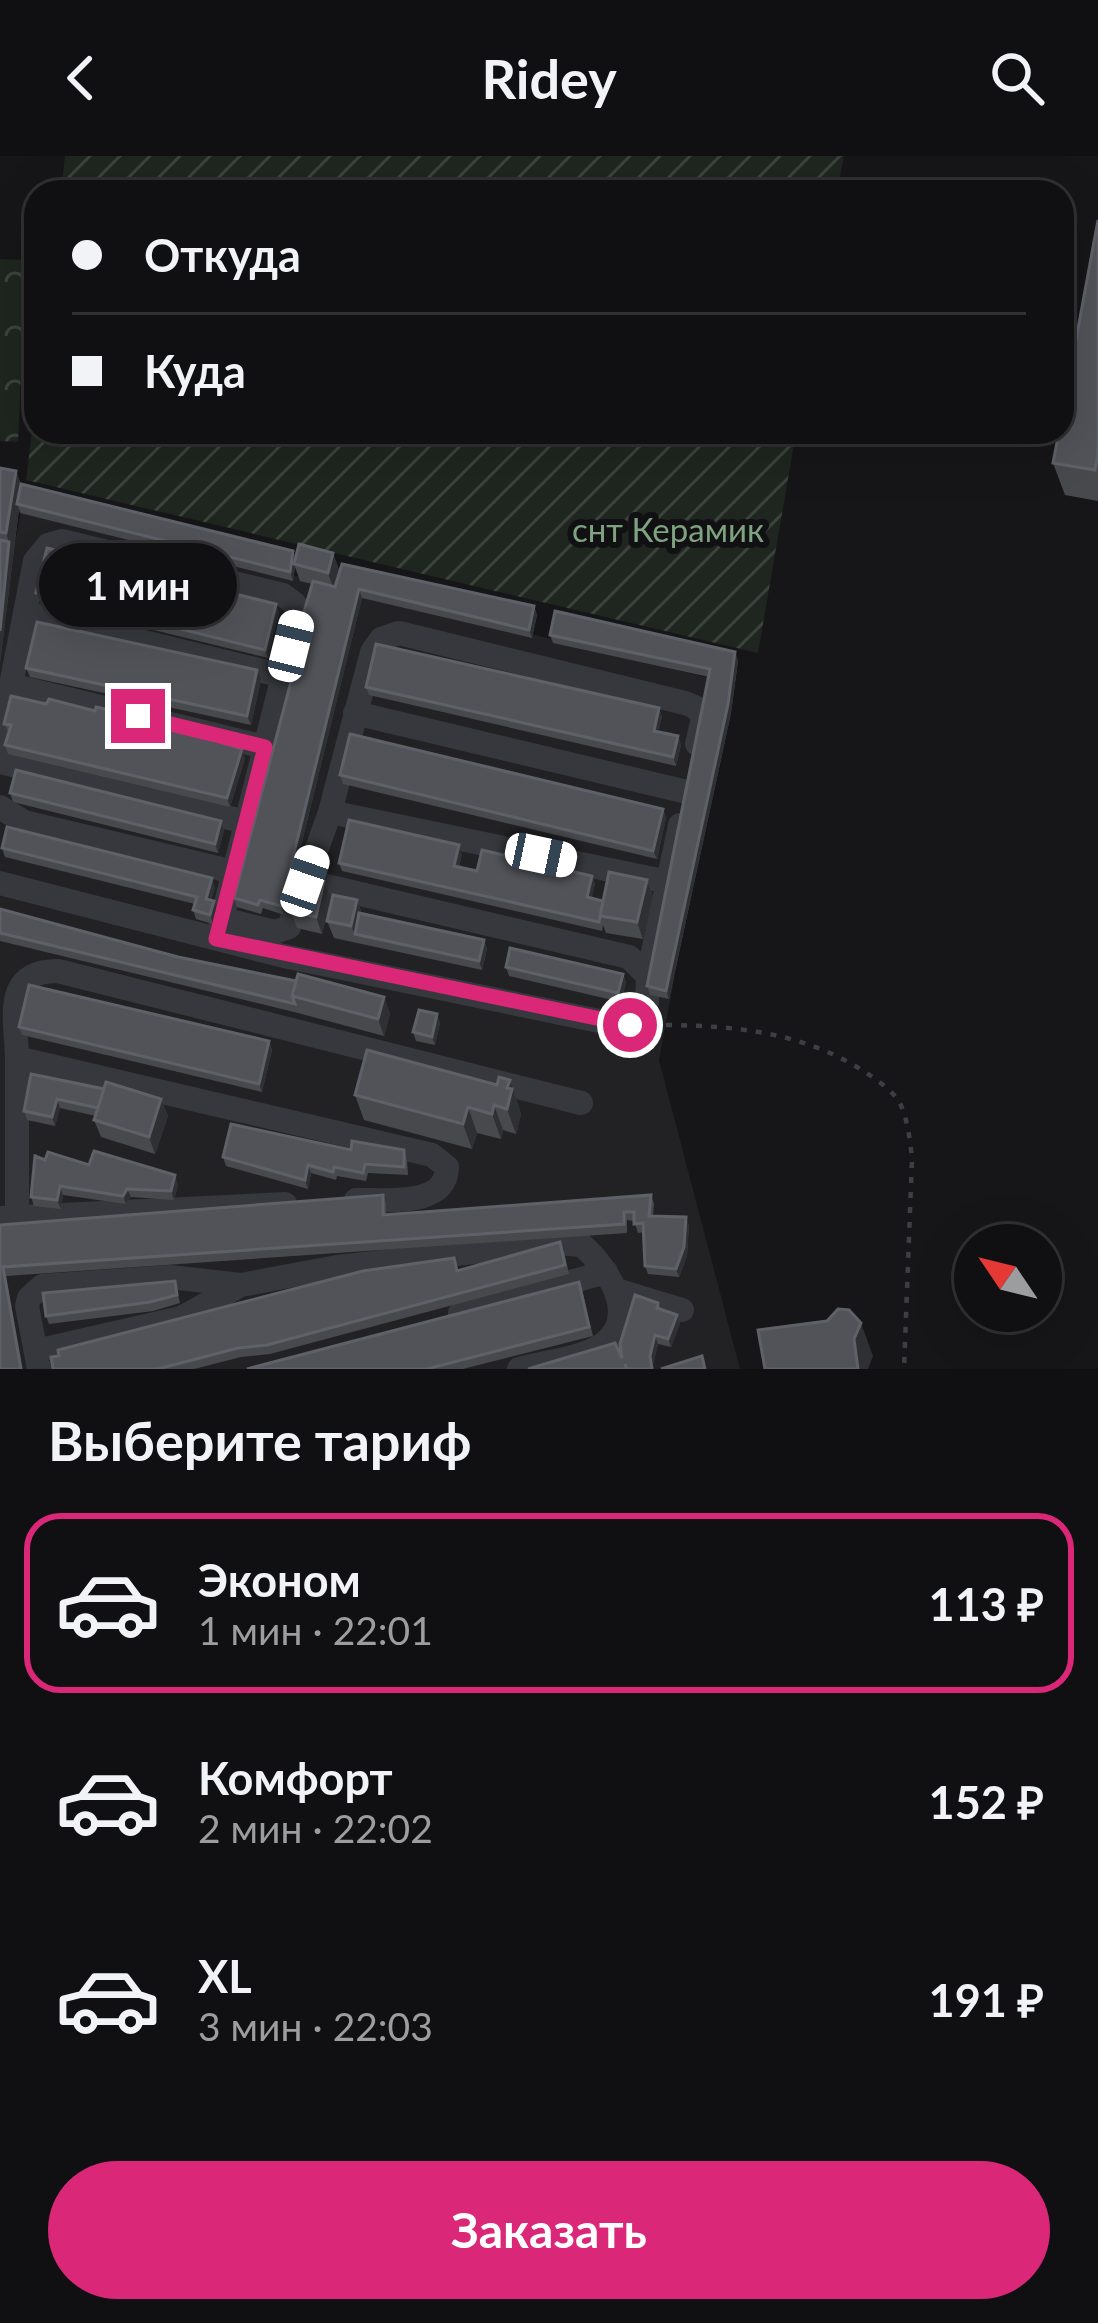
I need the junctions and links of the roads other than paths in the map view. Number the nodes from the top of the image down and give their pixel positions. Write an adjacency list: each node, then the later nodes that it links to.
1 (25, 613): 2 (lane); 2 (lane); 3 (lane)
2 (283, 676): 6 (lane)
3 (10, 685): 5 (lane); 6 (lane)
4 (355, 713): 8 (lane); 8 (lane); 10 (lane)
5 (0, 742)
6 (265, 747): 11 (lane)
7 (0, 762): 11 (lane)
8 (687, 792): 14 (lane)
9 (0, 808): 12 (lane)
10 (330, 812): 13 (lane); 14 (lane)
11 (246, 822): 12 (lane)
12 (234, 872): 16 (lane)
13 (305, 881): 16 (lane); 17 (lane)
14 (668, 881): 17 (lane)
15 (0, 883): 16 (lane)
16 (219, 929): 17 (lane)
17 (648, 976)
18 (17, 1058): 19 (lane); 20 (lane); 20 (lane)
19 (581, 1102)
20 (9, 1218)
21 (611, 1281): 22 (lane); 23 (lane); 24 (lane); 26 (lane)
22 (241, 1285): 25 (lane); 25 (lane)
23 (682, 1310)
24 (446, 1317)
25 (37, 1360)
26 (519, 1369)

